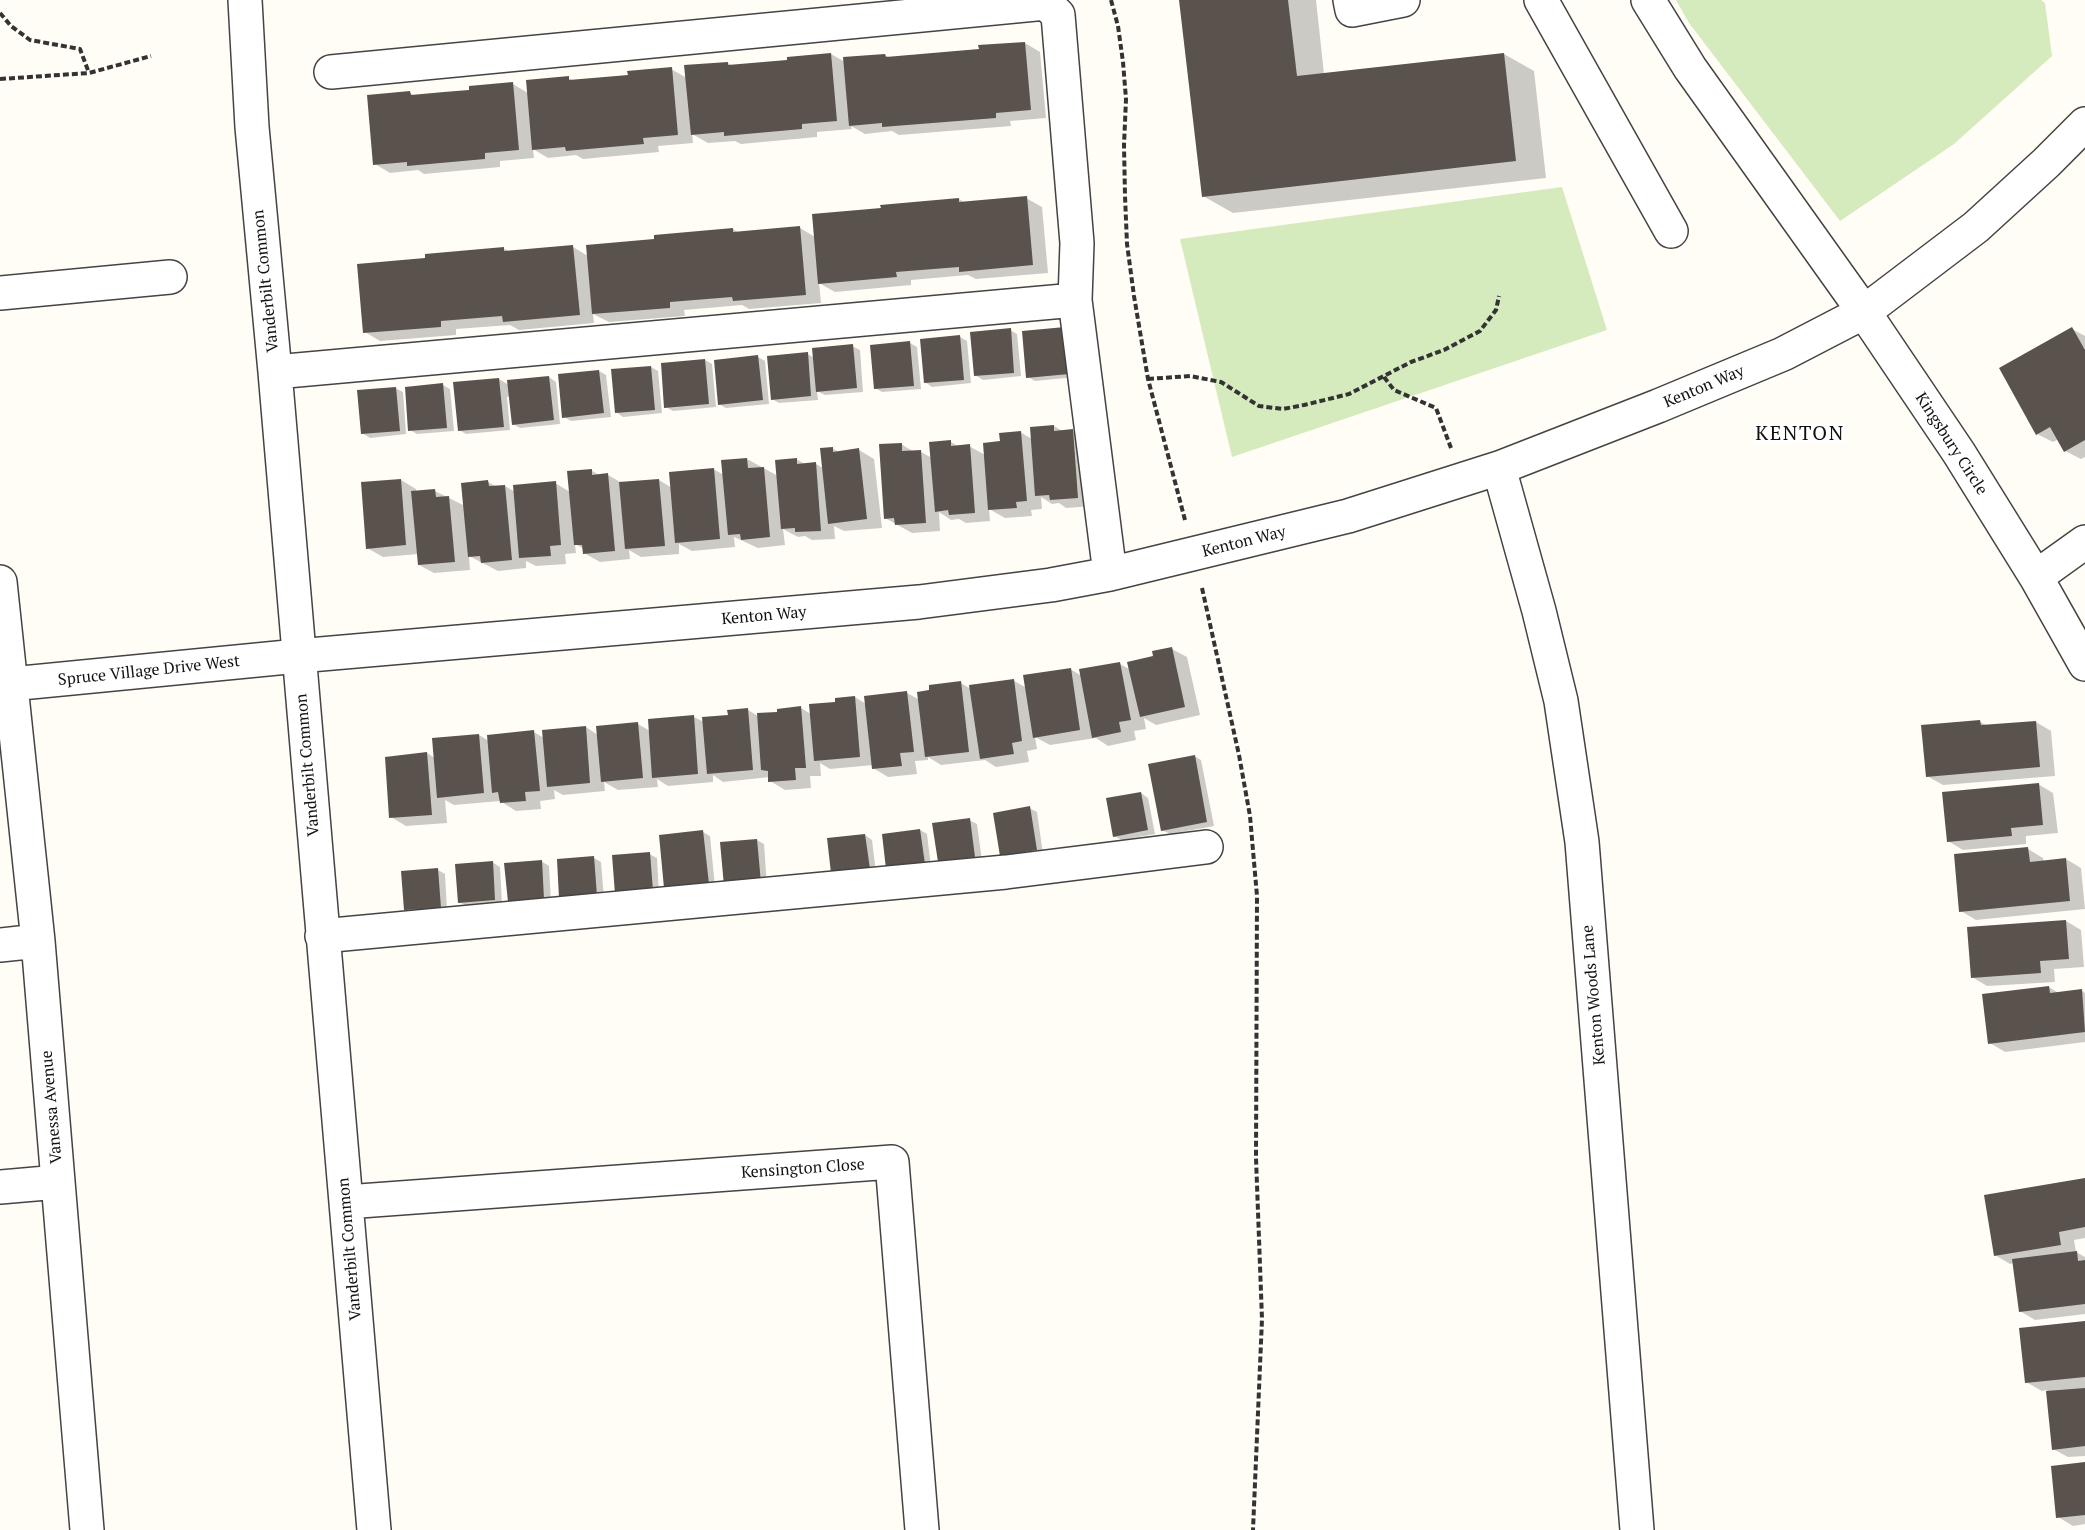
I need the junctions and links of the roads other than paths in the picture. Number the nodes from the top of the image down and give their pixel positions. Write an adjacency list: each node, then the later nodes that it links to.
1 (244, 0): 13 (street, Vanderbilt Common)
2 (1350, 0): 3 (street)
3 (1403, 0)
4 (1541, 0): 8 (street)
5 (1648, 0): 12 (street, Kingsbury Circle)
6 (331, 72): 11 (street)
7 (2085, 124): 12 (street, Kenton Way)
8 (1671, 231)
9 (170, 276): 10 (street)
10 (0, 293)
11 (1076, 300): 13 (street); 16 (street)
12 (1864, 312): 14 (street, Kenton Way); 17 (street, Kingsbury Circle)
13 (275, 372): 19 (street, Vanderbilt Common)
14 (1499, 468): 16 (street, Kenton Way); 32 (street, Kenton Woods Lane)
15 (2085, 542): 17 (street)
16 (1110, 574): 19 (street, Kenton Way)
17 (2036, 578): 20 (street, Kingsbury Circle)
18 (0, 582): 21 (street, Vanessa Avenue)
19 (298, 656): 21 (street, Spruce Village Drive West); 23 (street, Vanderbilt Common)
20 (2085, 664)
21 (5, 685): 24 (street, Vanessa Avenue)
22 (1206, 847): 23 (street)
23 (322, 936): 28 (street, Vanderbilt Common)
24 (38, 941): 25 (street); 26 (street, Vanessa Avenue)
25 (0, 945)
26 (58, 1182): 27 (street); 29 (street, Vanessa Avenue)
27 (0, 1187)
28 (346, 1202): 30 (street, Vanderbilt Common); 31 (street, Kensington Close)
29 (87, 1530)
30 (374, 1530)
31 (922, 1530)
32 (1637, 1530)

